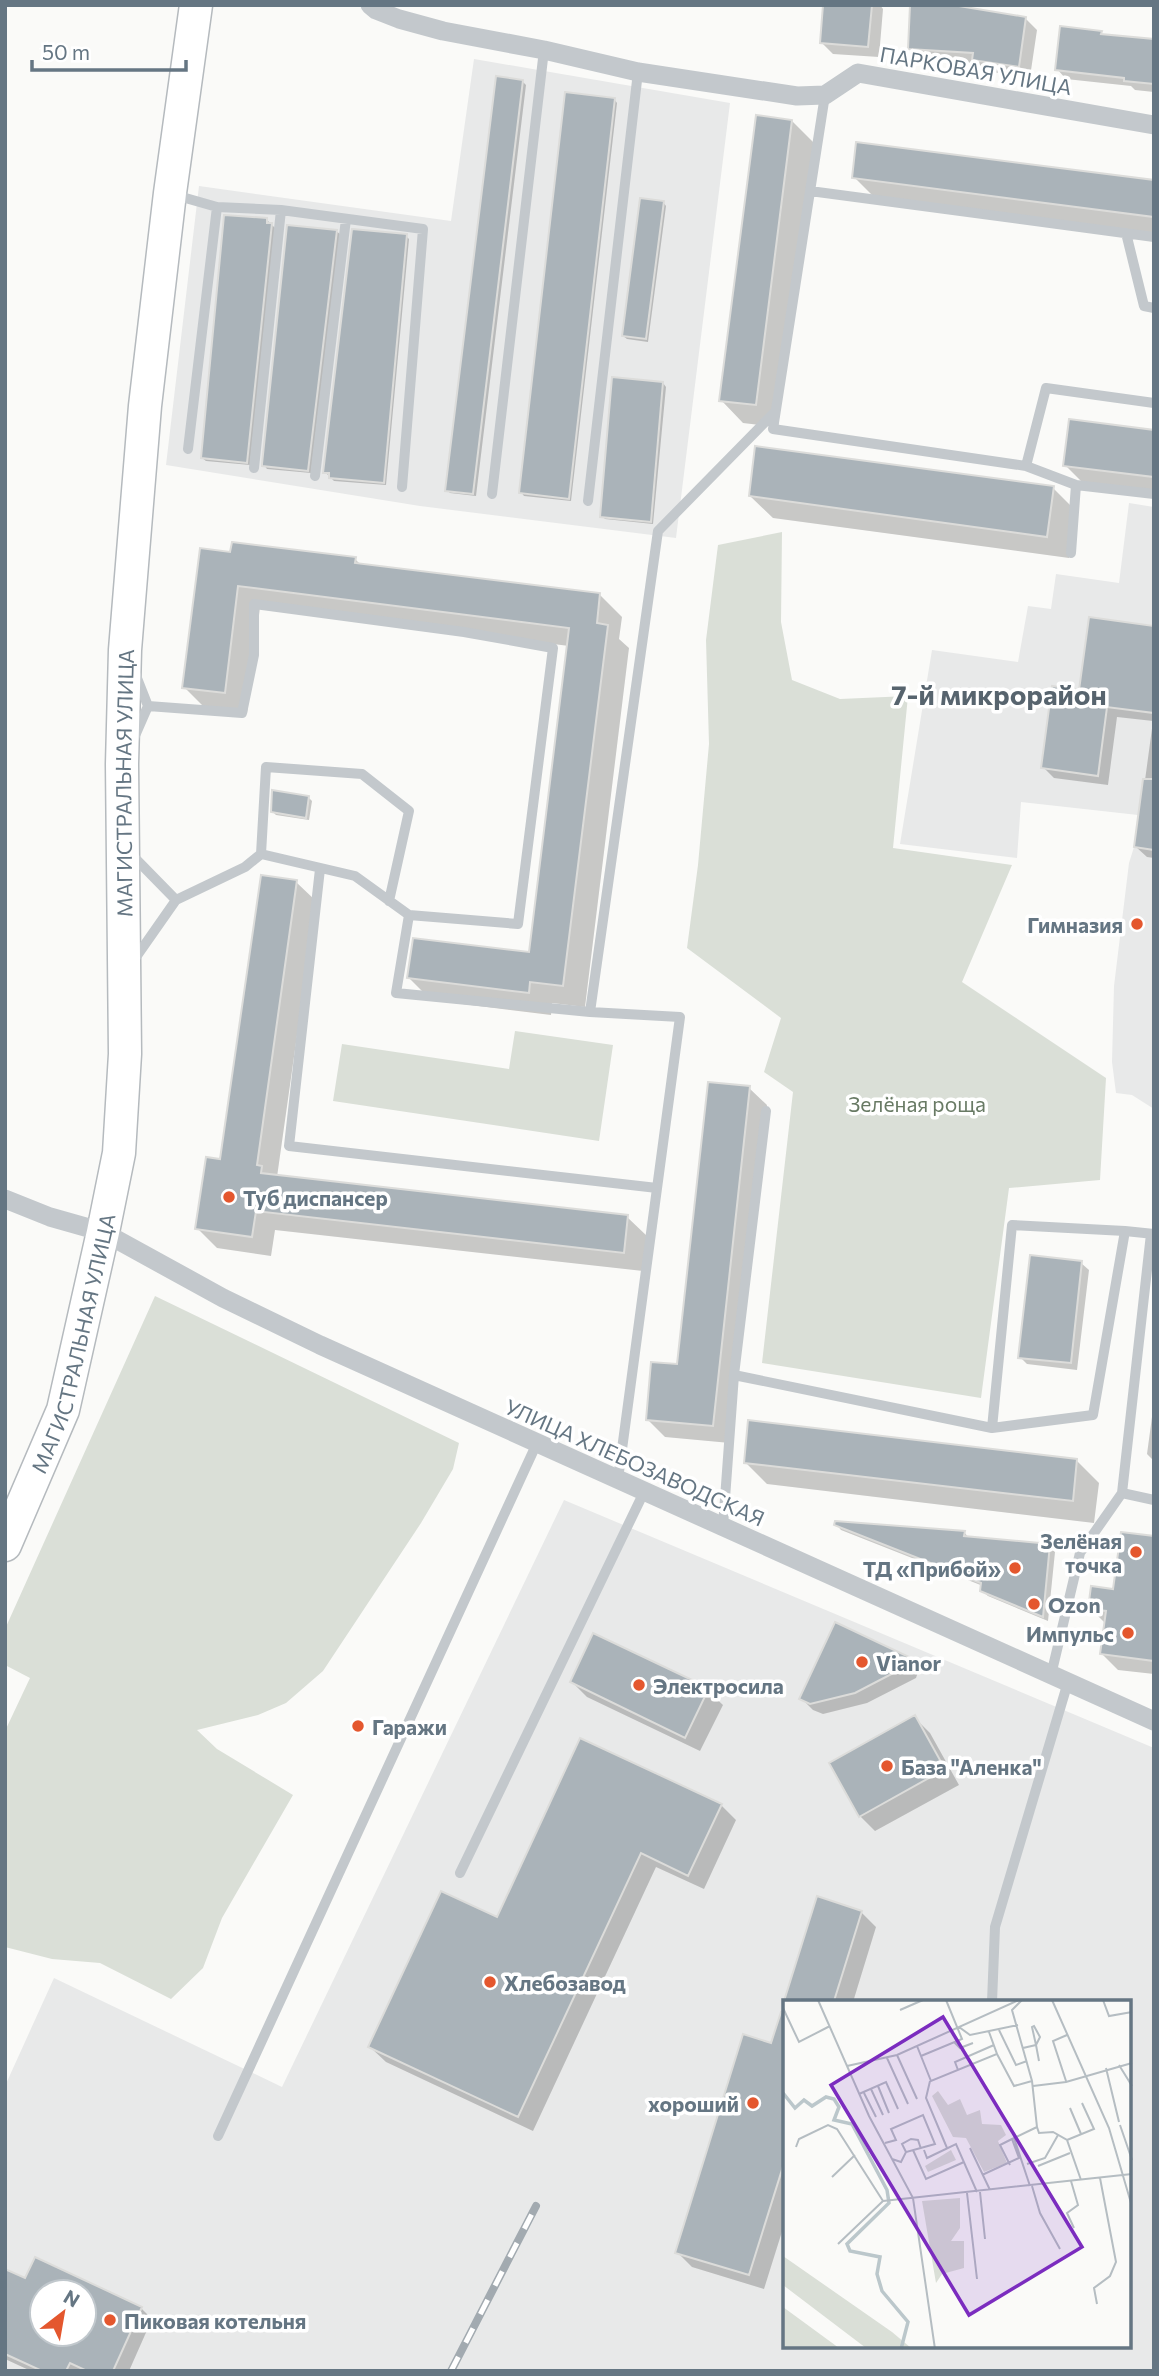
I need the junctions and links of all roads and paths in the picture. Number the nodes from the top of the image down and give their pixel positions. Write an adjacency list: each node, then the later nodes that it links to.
1 (196, 5): 8 (main road, МАГИСТРАЛЬНАЯ УЛИЦА)
2 (370, 5): 3 (street)
3 (544, 50): 4 (street); 23 (lane)
4 (638, 72): 5 (street); 25 (lane)
5 (825, 95): 6 (street, ПАРКОВАЯ УЛИЦА); 7 (lane)
6 (1154, 125)
7 (810, 191): 12 (lane); 16 (lane)
8 (170, 193): 9 (lane); 27 (main road, МАГИСТРАЛЬНАЯ УЛИЦА)
9 (217, 207): 10 (lane); 17 (lane)
10 (281, 210): 11 (lane); 19 (lane)
11 (346, 219): 20 (lane); 22 (lane)
12 (1126, 233): 13 (lane); 14 (lane)
13 (1154, 237)
14 (1154, 308)
15 (1154, 404): 18 (lane)
16 (775, 412): 18 (lane); 37 (lane)
17 (188, 449)
18 (1026, 466): 21 (lane)
19 (254, 468)
20 (315, 476)
21 (1076, 485): 24 (lane); 26 (lane)
22 (401, 487)
23 (492, 494)
24 (1154, 494)
25 (588, 501)
26 (1071, 554)
27 (125, 650): 28 (lane); 29 (main road, МАГИСТРАЛЬНАЯ УЛИЦА)
28 (148, 706): 29 (lane); 35 (lane)
29 (122, 764): 30 (main road, МАГИСТРАЛЬНАЯ УЛИЦА)
30 (123, 845): 33 (lane); 36 (main road, МАГИСТРАЛЬНАЯ УЛИЦА)
31 (261, 854): 32 (lane); 33 (lane); 34 (lane)
32 (320, 869): 34 (lane); 39 (lane)
33 (176, 900): 36 (lane)
34 (389, 901): 35 (lane)
35 (409, 915): 37 (lane)
36 (123, 976): 42 (main road, МАГИСТРАЛЬНАЯ УЛИЦА)
37 (590, 1012): 39 (lane)
38 (766, 1111): 44 (lane)
39 (657, 1188): 47 (lane)
40 (5, 1199): 42 (street, УЛИЦА ХЛЕБОЗАВОДСКАЯ)
41 (1125, 1231): 43 (lane); 45 (lane); 45 (lane)
42 (103, 1232): 46 (street, УЛИЦА ХЛЕБОЗАВОДСКАЯ); 52 (main road, МАГИСТРАЛЬНАЯ УЛИЦА)
43 (1152, 1234): 49 (lane)
44 (734, 1375): 45 (lane); 51 (lane)
45 (992, 1428)
46 (537, 1443): 47 (street, УЛИЦА ХЛЕБОЗАВОДСКАЯ); 57 (lane)
47 (618, 1480): 48 (street, УЛИЦА ХЛЕБОЗАВОДСКАЯ)
48 (644, 1492): 51 (street, УЛИЦА ХЛЕБОЗАВОДСКАЯ); 55 (lane)
49 (1122, 1493): 50 (lane); 53 (lane)
50 (1154, 1500)
51 (723, 1526): 53 (street, УЛИЦА ХЛЕБОЗАВОДСКАЯ)
52 (5, 1545)
53 (1059, 1679): 54 (street, УЛИЦА ХЛЕБОЗАВОДСКАЯ); 56 (lane)
54 (1154, 1721)
55 (460, 1873)
56 (992, 2000)
57 (218, 2136)

